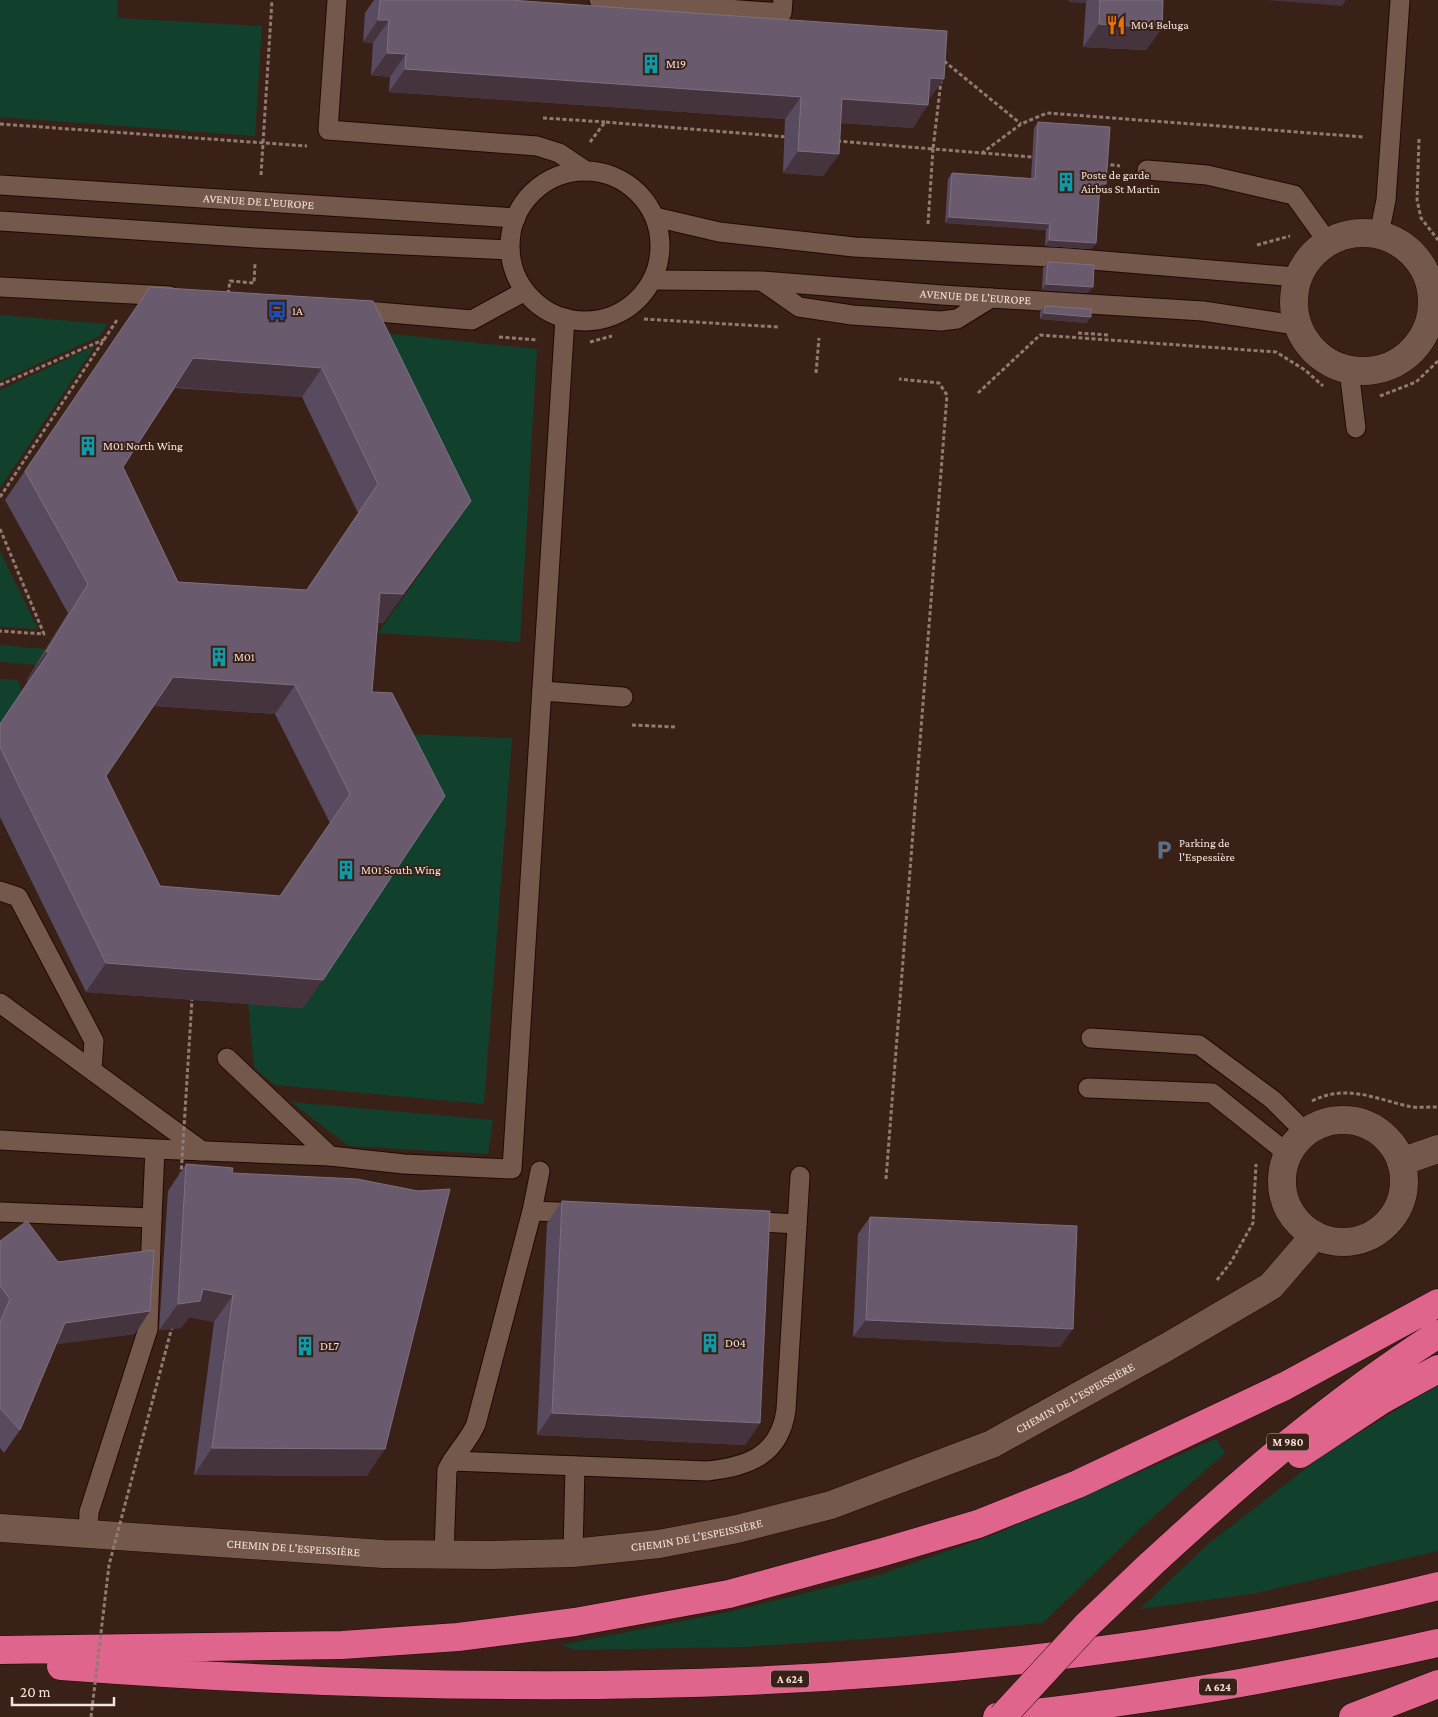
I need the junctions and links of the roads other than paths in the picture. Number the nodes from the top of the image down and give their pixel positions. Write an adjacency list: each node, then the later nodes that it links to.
1 (337, 0): 6 (lane)
2 (599, 0): 3 (lane)
3 (783, 0)
4 (1400, 0): 11 (lane)
5 (1147, 170): 12 (lane)
6 (586, 171): 8 (lane); 9 (lane)
7 (0, 185): 9 (lane, AVENUE DE L'EUROPE)
8 (655, 217): 14 (lane); 15 (lane)
9 (516, 218): 13 (lane)
10 (0, 221): 13 (lane)
11 (1379, 234): 12 (street); 18 (street)
12 (1327, 241): 14 (street)
13 (510, 250): 19 (lane)
14 (1297, 278): 24 (street)
15 (652, 280): 16 (lane, AVENUE DE L'EUROPE); 23 (lane)
16 (762, 281): 20 (lane, AVENUE DE L'EUROPE); 20 (lane)
17 (0, 287): 21 (lane)
18 (1435, 288): 25 (street)
19 (525, 291): 22 (lane); 23 (lane)
20 (991, 298): 24 (lane, AVENUE DE L'EUROPE)
21 (227, 299)
22 (333, 308)
23 (565, 318): 28 (lane)
24 (1296, 324): 26 (street)
25 (1433, 328): 26 (street)
26 (1349, 370): 27 (lane)
27 (1356, 428)
28 (542, 691): 29 (lane); 42 (lane)
29 (623, 697)
30 (0, 891): 34 (lane)
31 (0, 1003): 34 (lane)
32 (1091, 1038): 36 (lane)
33 (227, 1058): 42 (lane)
34 (92, 1068): 40 (lane)
35 (1088, 1088): 41 (lane)
36 (1297, 1123): 41 (street); 43 (street)
37 (0, 1140): 38 (lane)
38 (155, 1149): 40 (lane); 49 (lane)
39 (1438, 1149): 43 (street)
40 (202, 1151): 42 (lane)
41 (1288, 1154): 52 (street)
42 (330, 1156)
43 (1401, 1162): 52 (street)
44 (540, 1171): 46 (lane)
45 (800, 1176): 51 (lane)
46 (532, 1211): 48 (lane); 56 (lane)
47 (0, 1212): 49 (lane)
48 (601, 1214)
49 (152, 1218): 59 (lane)
50 (729, 1220): 51 (lane)
51 (797, 1224): 57 (lane)
52 (1315, 1235): 60 (street, CHEMIN DE L'ESPEISSIÈRE)
53 (1438, 1303): 65 (highway)
54 (1438, 1334): 62 (highway, M 980)
55 (1438, 1368): 62 (highway, M 980)
56 (452, 1461): 57 (lane); 61 (lane)
57 (575, 1466): 60 (lane)
58 (0, 1528): 59 (street, CHEMIN DE L'ESPEISSIÈRE)
59 (88, 1534): 61 (street, CHEMIN DE L'ESPEISSIÈRE)
60 (573, 1553): 61 (street, CHEMIN DE L'ESPEISSIÈRE)
61 (444, 1555)
62 (1150, 1565): 69 (highway, M 980, bridge)
63 (1438, 1586): 66 (highway, A 624)
64 (1438, 1643): 68 (highway, A 624)
65 (0, 1650)
66 (0, 1662)
67 (1438, 1684): 70 (highway)
68 (996, 1717)
69 (1002, 1717)
70 (1353, 1717)

